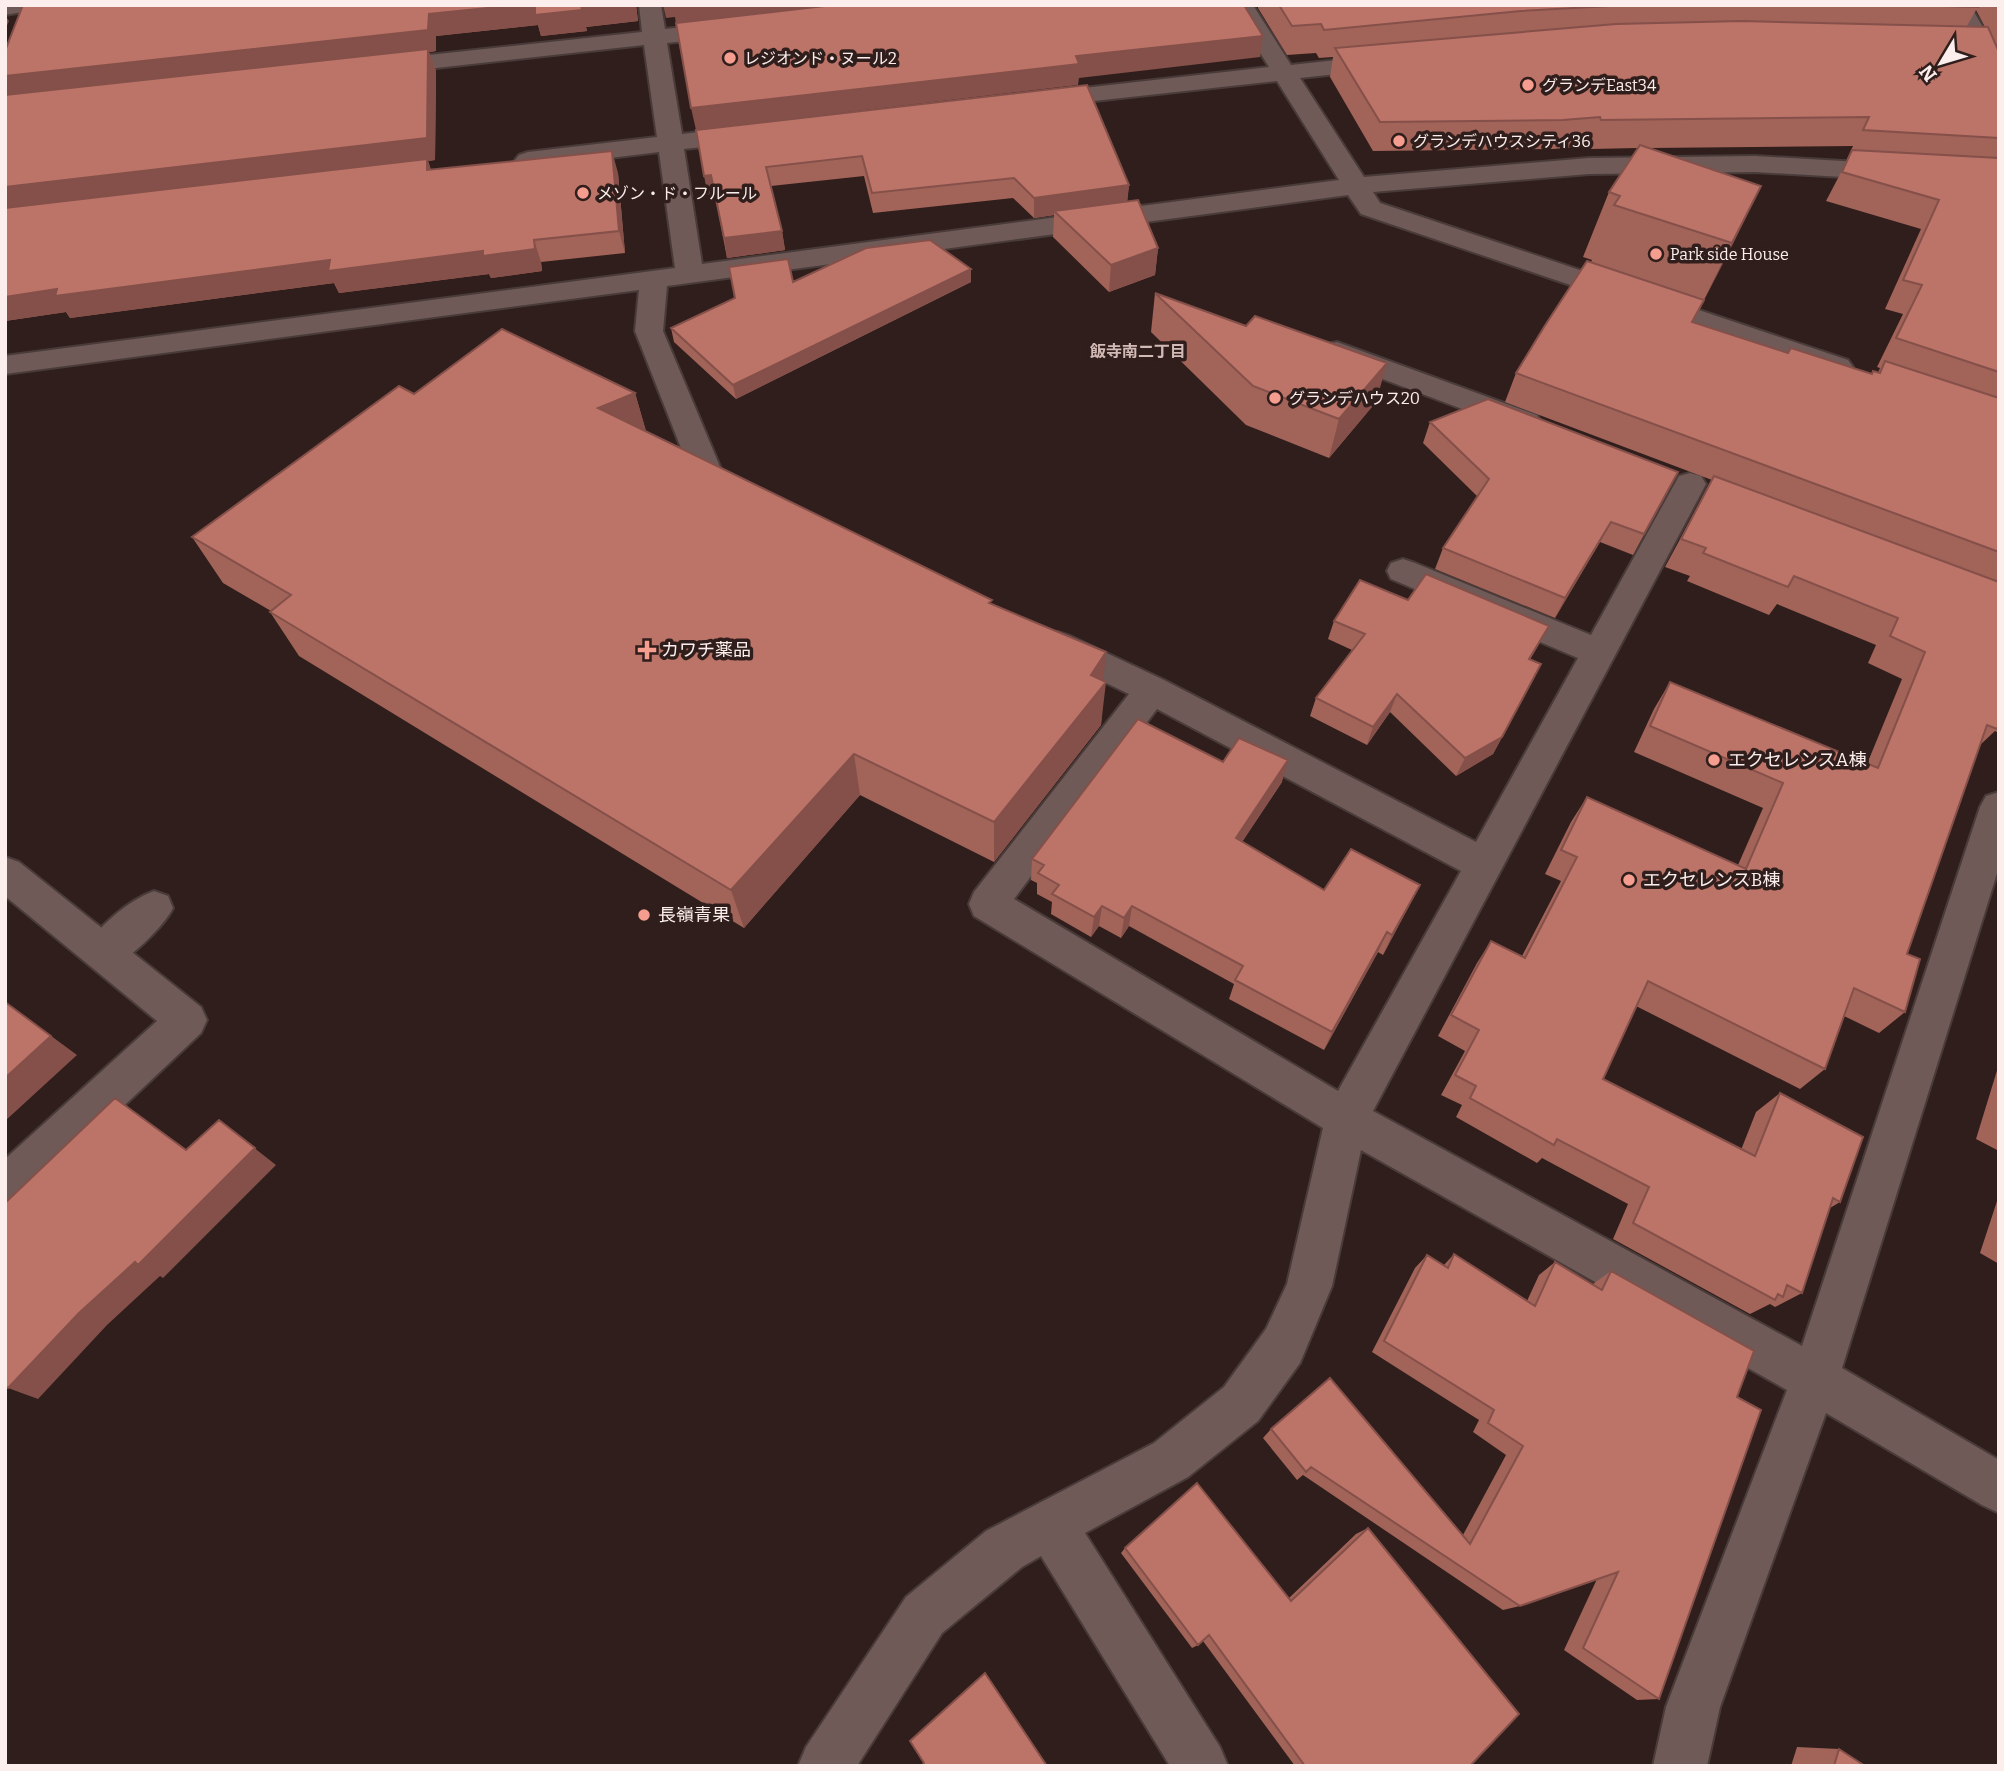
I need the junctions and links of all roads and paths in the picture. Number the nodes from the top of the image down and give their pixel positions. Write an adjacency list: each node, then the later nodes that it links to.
1 (28, 5): 5 (street); 7 (street)
2 (650, 5): 8 (street)
3 (1241, 5): 11 (street)
4 (1958, 5): 12 (street)
5 (5, 8)
6 (748, 26): 8 (street)
7 (20, 31)
8 (656, 37): 10 (street); 15 (street)
9 (1406, 59): 11 (street)
10 (355, 70)
11 (1282, 72): 13 (street); 18 (street)
12 (1999, 90)
13 (1018, 103)
14 (768, 132): 15 (street)
15 (671, 144): 16 (street); 19 (street)
16 (505, 163)
17 (1999, 178): 18 (street)
18 (1355, 186): 19 (street); 23 (street)
19 (690, 273): 20 (street)
20 (654, 278): 22 (street); 26 (street)
21 (1305, 339): 24 (street)
22 (5, 365)
23 (1868, 378)
24 (1549, 431)
25 (1690, 484): 29 (street)
26 (770, 506)
27 (1403, 570): 29 (street)
28 (1028, 631): 30 (street)
29 (1599, 652): 32 (street)
30 (1152, 690): 32 (street); 36 (street)
31 (1999, 807): 38 (street)
32 (1483, 864): 36 (street)
33 (5, 873): 35 (street)
34 (154, 908): 35 (street)
35 (104, 952): 37 (street)
36 (1346, 1119): 38 (street); 40 (street)
37 (5, 1188)
38 (1815, 1379): 39 (street); 43 (street)
39 (1999, 1488)
40 (1050, 1524): 41 (street); 42 (street)
41 (825, 1766)
42 (1201, 1766)
43 (1680, 1766)

